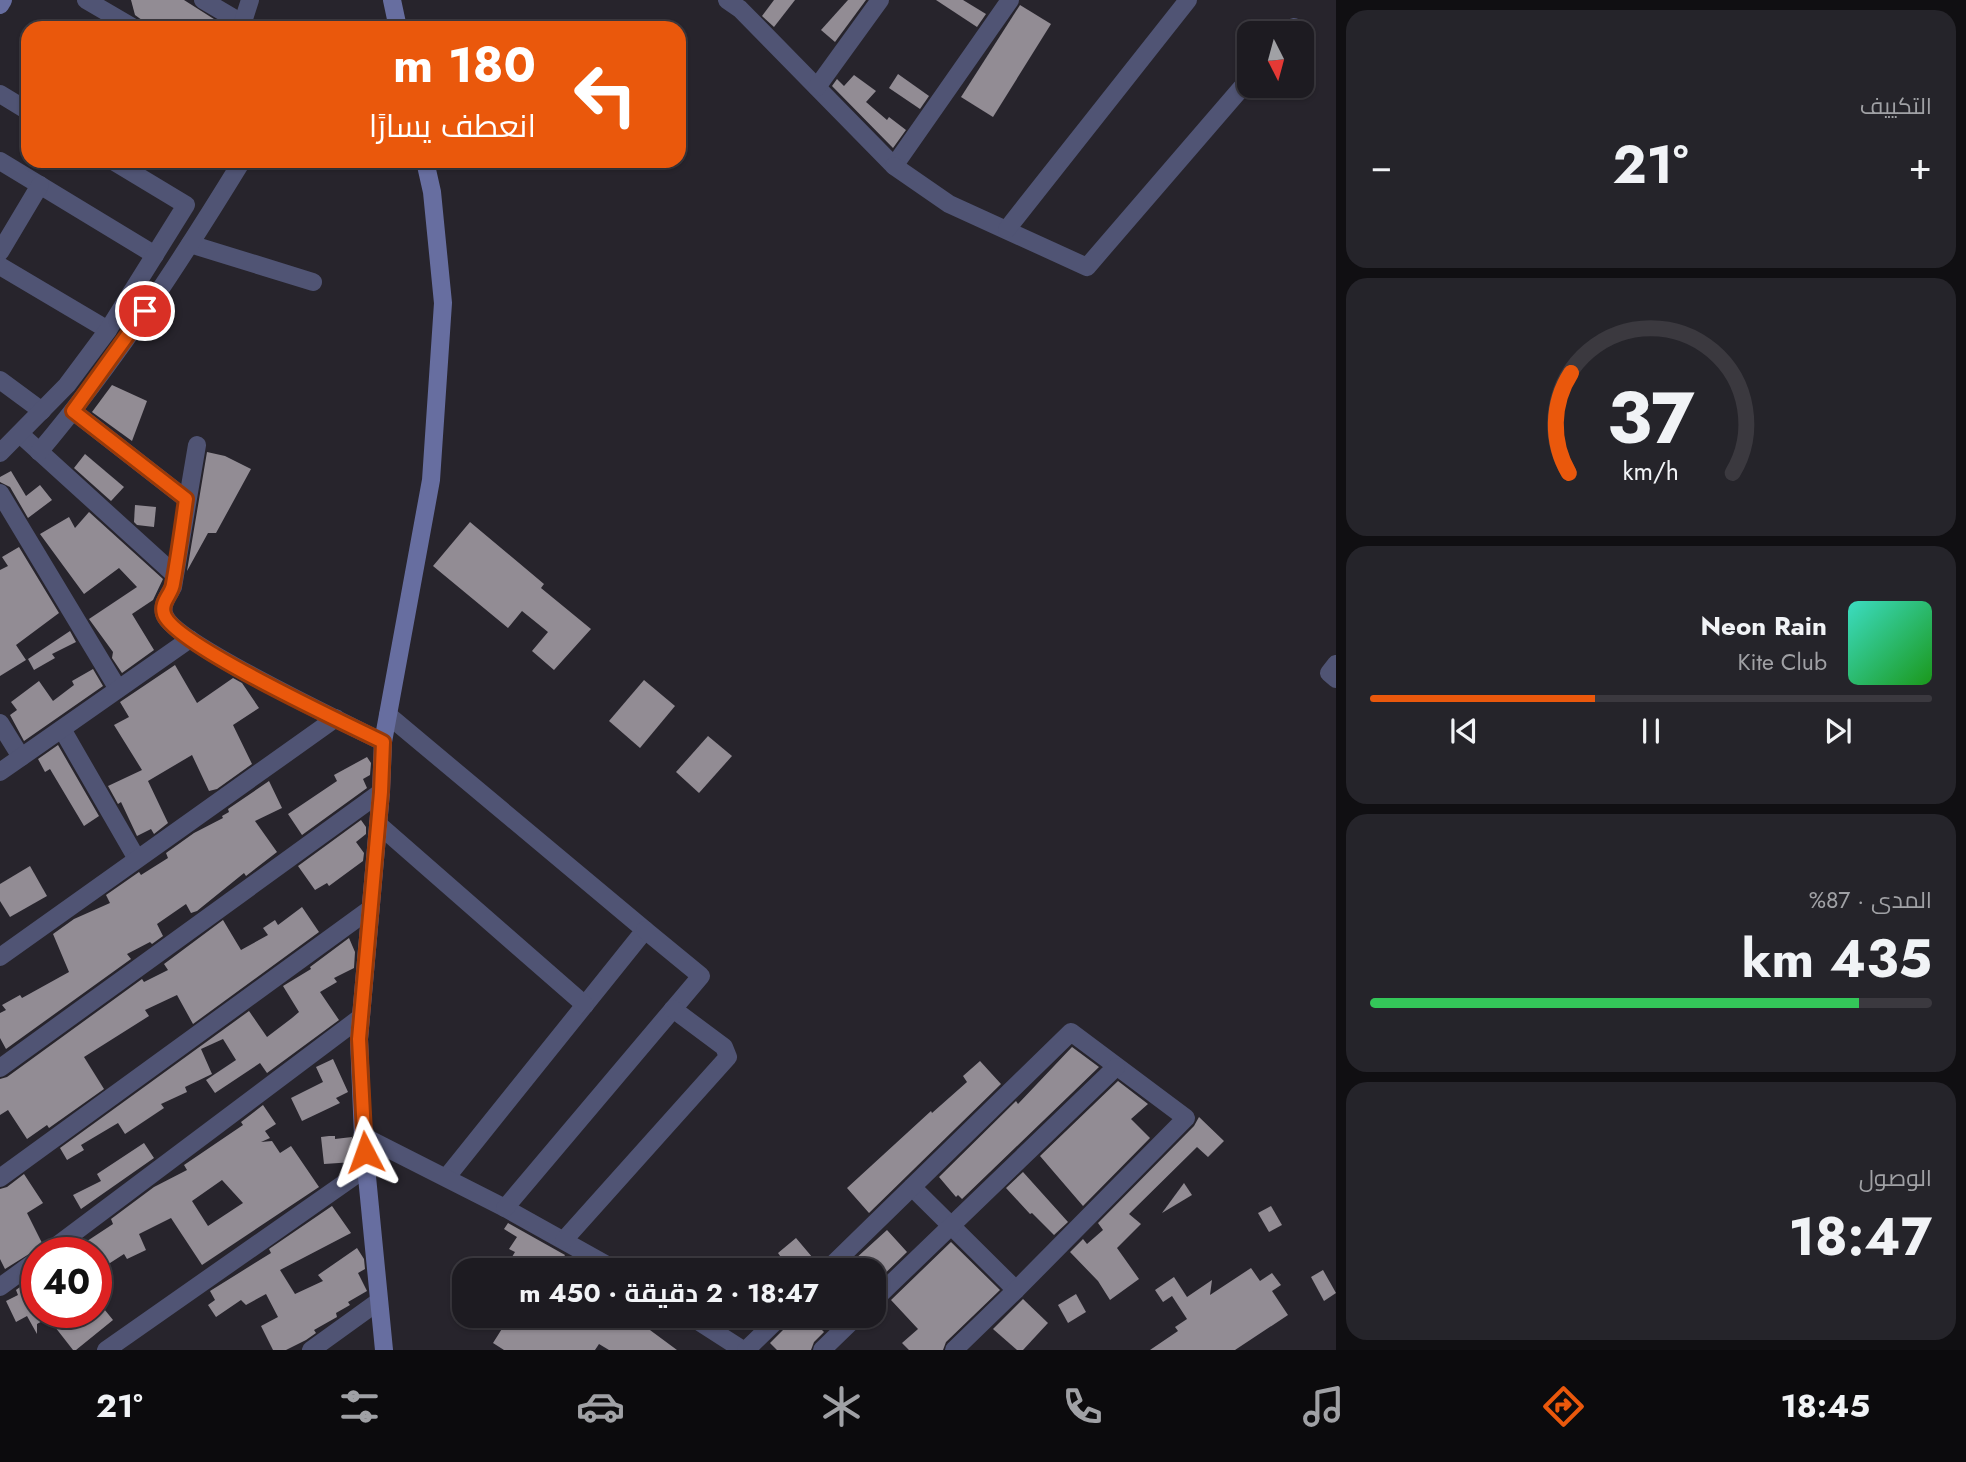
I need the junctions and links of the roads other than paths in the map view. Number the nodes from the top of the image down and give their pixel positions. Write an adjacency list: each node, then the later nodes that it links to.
1 (3, 0): 10 (street)
2 (86, 0): 11 (street)
3 (203, 0): 12 (street)
4 (250, 0): 13 (street)
5 (392, 0): 14 (street)
6 (880, 0): 15 (street)
7 (1010, 0): 20 (street)
8 (1188, 0): 25 (street)
9 (740, 3): 15 (street)
10 (0, 5)
11 (122, 21)
12 (234, 21)
13 (243, 21)
14 (396, 21)
15 (817, 87): 20 (street)
16 (0, 94): 18 (street)
17 (1237, 94): 25 (street)
18 (21, 107)
19 (0, 161): 24 (street)
20 (894, 166): 25 (street)
21 (125, 168): 28 (street)
22 (239, 168): 26 (street)
23 (426, 168): 46 (street)
24 (40, 185): 27 (street); 28 (street)
25 (1007, 229)
26 (190, 244): 30 (street); 34 (street)
27 (0, 251)
28 (155, 255): 31 (street)
29 (0, 266): 31 (street)
30 (313, 282)
31 (108, 331): 33 (street)
32 (0, 380): 33 (street)
33 (42, 411): 35 (street)
34 (73, 411): 37 (street); 40 (street)
35 (20, 434): 37 (street); 38 (street)
36 (197, 445): 40 (street)
37 (38, 452): 41 (street)
38 (0, 453)
39 (0, 493): 45 (street)
40 (186, 499): 41 (street)
41 (174, 574): 42 (street)
42 (190, 639): 45 (street); 47 (street)
43 (1336, 664): 44 (street)
44 (1336, 679)
45 (118, 689): 49 (street)
46 (388, 715): 50 (street); 57 (street)
47 (337, 718): 50 (street); 55 (street)
48 (0, 723): 51 (street)
49 (62, 729): 51 (street); 55 (street)
50 (383, 742): 53 (street)
51 (21, 757): 52 (street)
52 (0, 772)
53 (381, 792): 54 (street); 63 (street)
54 (378, 824): 56 (street); 59 (street)
55 (137, 859): 58 (street)
56 (369, 909): 61 (street); 67 (street)
57 (645, 930): 59 (street); 60 (street)
58 (1, 954)
59 (585, 1005): 66 (street)
60 (673, 1009): 69 (street); 72 (street)
61 (360, 1017): 64 (street); 71 (street)
62 (1116, 1067): 68 (street); 70 (street); 78 (street)
63 (0, 1068)
64 (363, 1136): 65 (street); 69 (street)
65 (366, 1168): 79 (street); 83 (street)
66 (450, 1173)
67 (0, 1178)
68 (912, 1187): 70 (street); 74 (street)
69 (505, 1208): 72 (street)
70 (952, 1226): 77 (street); 78 (street)
71 (68, 1237)
72 (564, 1240): 73 (street)
73 (595, 1258)
74 (839, 1258)
75 (21, 1272): 76 (street)
76 (0, 1287)
77 (886, 1289)
78 (1016, 1290): 88 (street)
79 (379, 1301): 84 (street); 85 (street)
80 (709, 1328): 86 (street)
81 (768, 1328): 86 (street)
82 (844, 1328): 87 (street)
83 (106, 1350)
84 (311, 1350)
85 (384, 1350)
86 (745, 1350)
87 (821, 1350)
88 (954, 1350)

